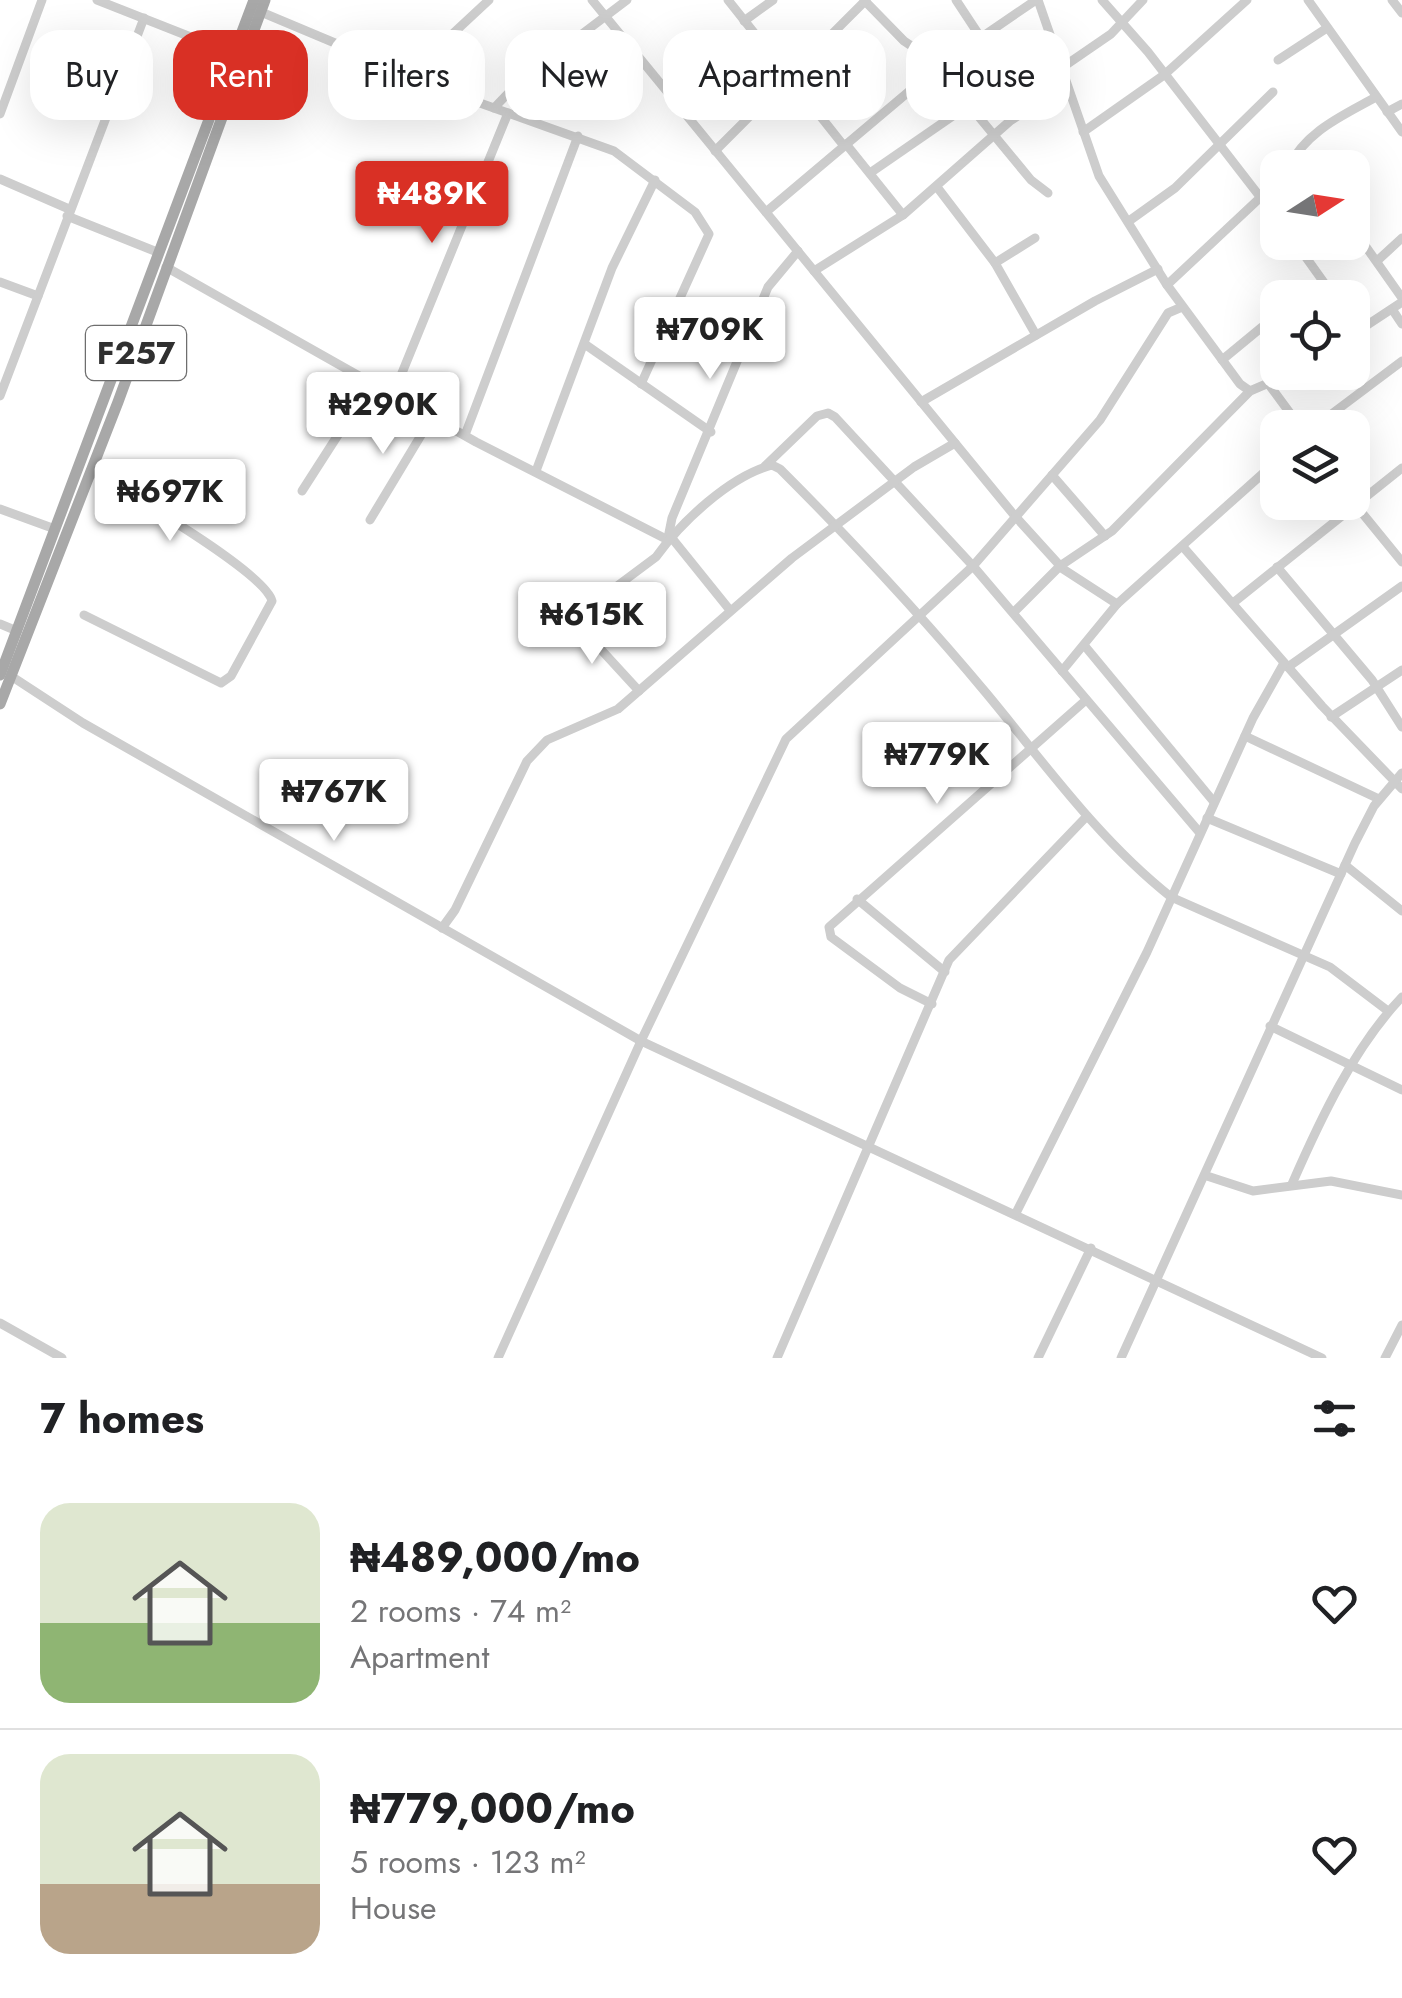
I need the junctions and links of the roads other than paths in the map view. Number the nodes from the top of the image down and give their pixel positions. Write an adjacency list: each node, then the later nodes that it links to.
1 (42, 0): 37 (street)
2 (97, 0): 18 (street)
3 (489, 0): 25 (street)
4 (592, 0): 19 (street)
5 (628, 0): 19 (street)
6 (728, 0): 21 (street)
7 (773, 0): 21 (street)
8 (865, 0): 27 (street); 32 (street)
9 (956, 0): 28 (street)
10 (1037, 0): 29 (street); 30 (street)
11 (1102, 0): 20 (street)
12 (1144, 0): 20 (street)
13 (1308, 0): 22 (street)
14 (1392, 0): 17 (street)
15 (1240, 2): 36 (street)
16 (260, 4): 24 (main road, F257); 31 (street)
17 (1402, 14)
18 (144, 18): 23 (street); 71 (street)
19 (606, 18): 44 (street); 64 (street)
20 (1122, 20): 34 (street); 36 (street)
21 (744, 21): 26 (street)
22 (1327, 28): 33 (street); 41 (street)
23 (174, 30)
24 (250, 30)
25 (456, 30)
26 (751, 30)
27 (834, 30)
28 (976, 30)
29 (993, 30)
30 (1047, 30)
31 (328, 37)
32 (906, 43)
33 (1278, 60)
34 (1070, 62)
35 (0, 74): 37 (street)
36 (1164, 75): 57 (street); 61 (street)
37 (13, 79): 47 (street)
38 (1273, 92): 61 (street)
39 (906, 94): 62 (street)
40 (1070, 97): 57 (street)
41 (1376, 97): 46 (street); 63 (street)
42 (1402, 104): 46 (street)
43 (485, 105): 44 (street)
44 (494, 108): 45 (street)
45 (505, 112)
46 (1387, 112): 58 (street)
47 (0, 114)
48 (213, 120): 79 (main road, F257)
49 (217, 120): 82 (main road, F257)
50 (505, 120): 102 (street)
51 (529, 120): 59 (street)
52 (745, 120): 64 (street)
53 (825, 120): 62 (street)
54 (947, 120): 65 (street)
55 (982, 120): 60 (street)
56 (1012, 120): 60 (street)
57 (1082, 132): 74 (street)
58 (1402, 132)
59 (578, 136): 67 (street); 108 (street)
60 (994, 136): 68 (street); 69 (street)
61 (1219, 141): 70 (street); 74 (street)
62 (845, 145): 65 (street); 72 (street)
63 (1297, 150)
64 (716, 151): 72 (street)
65 (870, 173): 73 (street)
66 (0, 179): 71 (street)
67 (654, 180): 95 (street); 99 (street)
68 (937, 187): 73 (street); 81 (street)
69 (1048, 193)
70 (1260, 198): 86 (street)
71 (68, 212): 79 (street); 87 (street)
72 (766, 212): 77 (street)
73 (903, 216): 84 (street)
74 (1129, 221): 83 (street)
75 (1035, 238): 81 (street)
76 (1402, 238): 80 (street)
77 (798, 251): 84 (street); 107 (street)
78 (1370, 251): 80 (street)
79 (158, 252): 125 (main road, F257)
80 (1377, 261): 88 (street)
81 (994, 263): 94 (street)
82 (166, 267): 98 (street); 112 (main road, F257)
83 (1158, 269): 86 (street); 94 (street)
84 (814, 271): 104 (street)
85 (0, 282): 87 (street)
86 (1167, 285): 89 (street)
87 (38, 296): 103 (street)
88 (1402, 300): 90 (street)
89 (1182, 307): 96 (street); 114 (street)
90 (1392, 308): 91 (street); 92 (street)
91 (1370, 323)
92 (1402, 324)
93 (1260, 328): 96 (street)
94 (1036, 335): 104 (street)
95 (586, 345): 99 (street); 113 (street)
96 (1222, 360): 101 (street)
97 (1402, 362): 105 (street)
98 (372, 382): 102 (street); 117 (street)
99 (641, 384): 107 (street)
100 (1260, 388): 101 (street)
101 (1250, 391): 126 (street)
102 (393, 395): 106 (street)
103 (0, 396)
104 (922, 402): 109 (street)
105 (1338, 410)
106 (432, 416): 108 (street); 121 (street)
107 (710, 432): 127 (street)
108 (465, 435): 113 (street)
109 (954, 443): 116 (street); 120 (street)
110 (763, 468): 116 (street); 124 (street); 127 (street)
111 (1402, 468): 118 (street)
112 (92, 471): 138 (street); 149 (main road, F257)
113 (536, 472): 127 (street)
114 (1052, 475): 120 (street); 126 (street)
115 (1260, 477): 128 (street)
116 (895, 482): 124 (street); 130 (street)
117 (302, 491)
118 (1370, 491)
119 (0, 508): 125 (street)
120 (1014, 515): 130 (street); 131 (street)
121 (370, 520)
122 (1332, 520): 132 (street)
123 (1368, 520): 129 (street)
124 (839, 527): 136 (street); 139 (street)
125 (55, 529): 142 (main road, F257)
126 (1106, 536): 131 (street)
127 (670, 539): 136 (street); 140 (street)
128 (1184, 548): 134 (street); 135 (street)
129 (1402, 562)
130 (973, 566): 137 (street); 139 (street)
131 (1060, 566): 135 (street); 137 (street)
132 (1276, 567): 134 (street); 143 (street)
133 (1402, 586): 143 (street)
134 (1233, 603): 146 (street)
135 (1117, 604): 145 (street)
136 (730, 609): 151 (street)
137 (1014, 612): 148 (street)
138 (84, 615)
139 (920, 616): 157 (street); 176 (street)
140 (572, 618): 144 (street); 151 (street)
141 (0, 624): 142 (street)
142 (17, 630): 149 (main road, F257)
143 (1333, 633): 146 (street); 150 (street)
144 (546, 639)
145 (1084, 645): 148 (street); 161 (street)
146 (1286, 665): 154 (street); 156 (street)
147 (1402, 670): 150 (street)
148 (1062, 671): 152 (street)
149 (6, 676): 153 (main road, F257); 169 (street)
150 (1376, 687): 154 (street); 155 (street)
151 (639, 691): 169 (street)
152 (1086, 700): 157 (street); 164 (street)
153 (0, 704)
154 (1332, 717): 159 (street)
155 (1402, 726)
156 (1245, 736): 160 (street); 161 (street)
157 (1031, 748): 162 (street); 167 (street)
158 (1402, 773): 159 (street)
159 (1398, 785): 160 (street)
160 (1380, 799): 165 (street)
161 (1214, 802): 163 (street)
162 (1087, 816): 166 (street); 171 (street)
163 (1207, 818): 164 (street); 165 (street)
164 (1200, 833): 166 (street)
165 (1343, 869): 168 (street); 170 (street)
166 (1171, 897): 170 (street); 183 (street)
167 (858, 899): 171 (street); 173 (street)
168 (1402, 911)
169 (442, 928): 176 (street)
170 (1302, 956): 174 (street); 175 (street)
171 (944, 972): 173 (street)
172 (1402, 997): 174 (street)
173 (932, 1004): 179 (street)
174 (1388, 1011): 177 (street)
175 (1270, 1026): 177 (street); 180 (street)
176 (641, 1041): 179 (street); 190 (street)
177 (1354, 1066): 178 (street); 181 (street)
178 (1402, 1090)
179 (868, 1148): 183 (street); 191 (street)
180 (1208, 1176): 181 (street); 185 (street)
181 (1292, 1184): 182 (street)
182 (1402, 1194)
183 (1016, 1213): 184 (street)
184 (1091, 1248): 185 (street); 192 (street)
185 (1159, 1280): 193 (street); 194 (street)
186 (0, 1323): 188 (street)
187 (1402, 1325): 195 (street)
188 (42, 1353): 189 (street)
189 (62, 1358)
190 (498, 1358)
191 (776, 1358)
192 (1038, 1358)
193 (1121, 1358)
194 (1322, 1358)
195 (1385, 1358)

